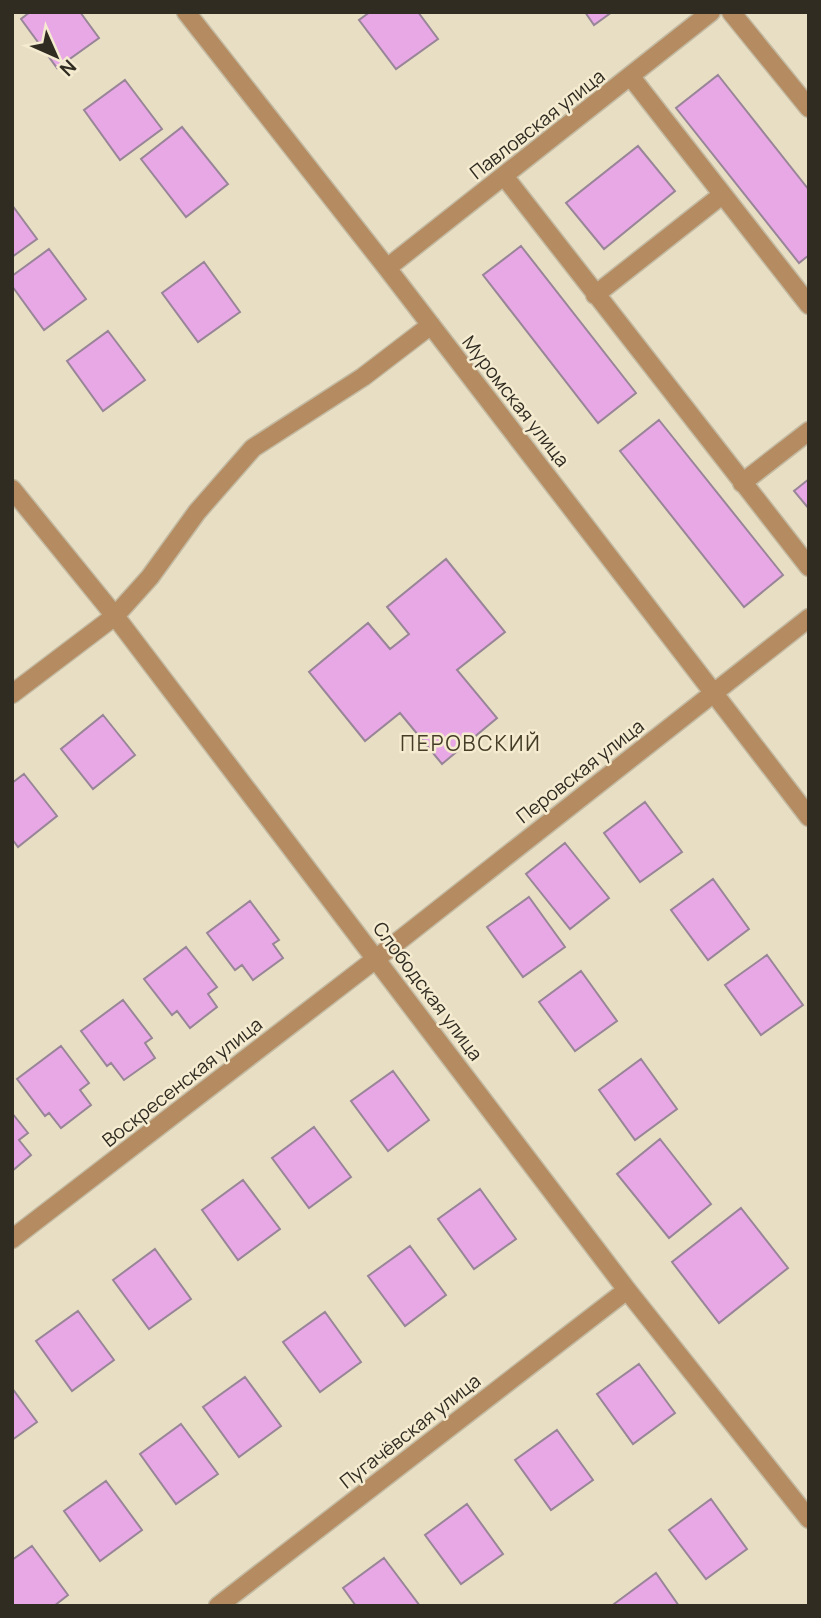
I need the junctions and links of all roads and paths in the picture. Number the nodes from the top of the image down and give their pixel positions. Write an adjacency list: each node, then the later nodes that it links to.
1 (186, 12): 8 (street, Муромская улица)
2 (711, 12): 4 (street, Павловская улица)
3 (732, 12): 5 (street)
4 (631, 77): 6 (street, Павловская улица); 7 (street)
5 (809, 108)
6 (504, 176): 8 (street, Павловская улица); 9 (street)
7 (722, 195): 9 (street); 10 (street)
8 (387, 268): 11 (street, Муромская улица)
9 (595, 295): 13 (street)
10 (809, 305)
11 (431, 325): 16 (street); 18 (street, Муромская улица)
12 (809, 431): 13 (street)
13 (742, 483): 15 (street)
14 (12, 489): 16 (street, Слободская улица)
15 (809, 567)
16 (115, 616): 19 (street); 21 (street, Слободская улица)
17 (809, 618): 18 (street, Перовская улица)
18 (714, 693): 20 (street, Муромская улица); 21 (street, Перовская улица)
19 (12, 694)
20 (809, 817)
21 (377, 958): 22 (street, Воскресенская улица); 23 (street, Слободская улица)
22 (12, 1239)
23 (628, 1290): 24 (street, Слободская улица); 25 (street, Пугачёвская улица)
24 (809, 1519)
25 (218, 1606)

